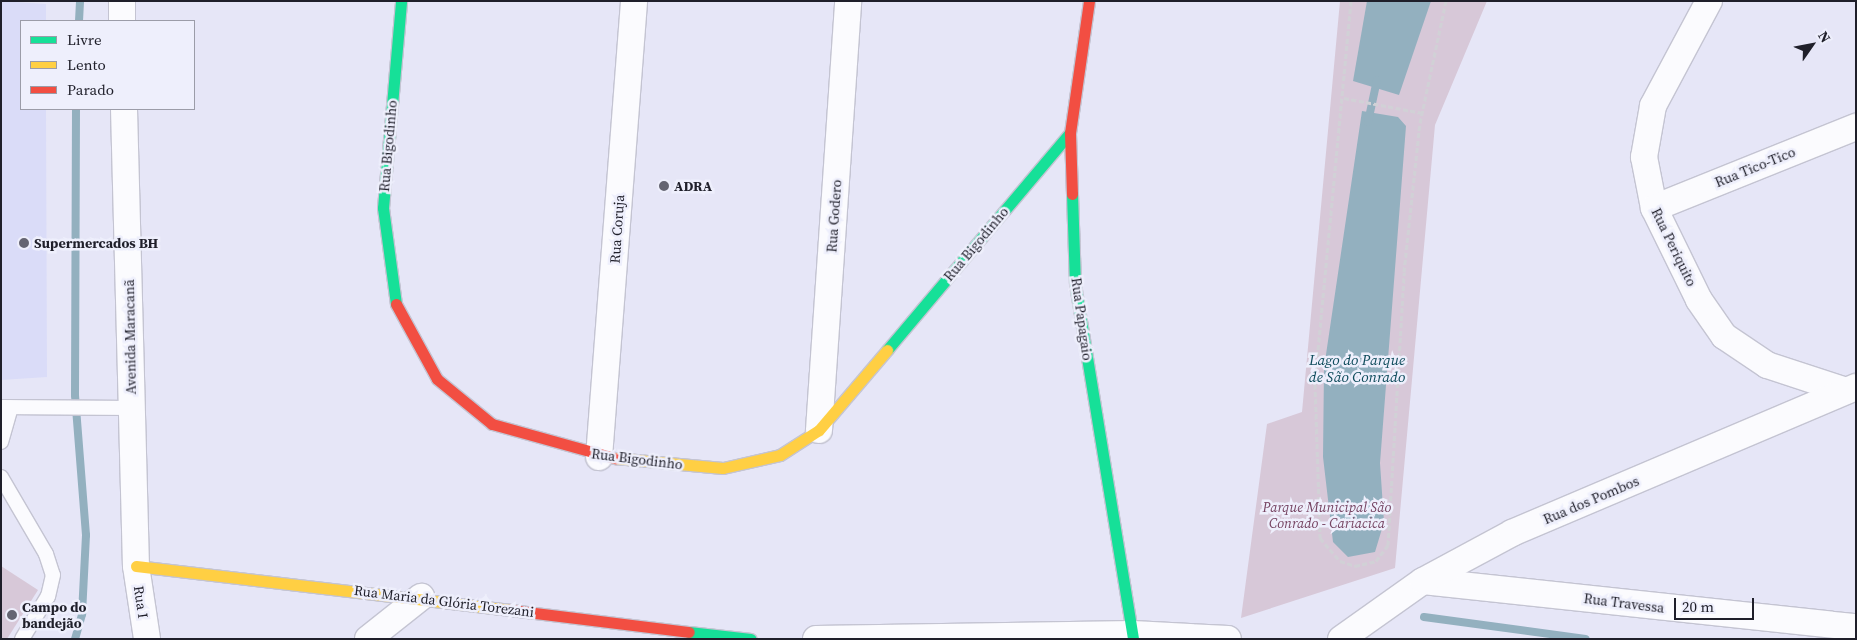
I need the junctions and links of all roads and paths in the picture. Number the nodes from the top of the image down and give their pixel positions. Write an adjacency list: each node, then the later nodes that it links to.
1 (122, 1): 9 (street)
2 (401, 1): 21 (street, Rua Bigodinho)
3 (634, 1): 21 (street, Rua Coruja)
4 (848, 1): 19 (street, Rua Godero)
5 (1089, 1): 14 (street, Rua Papagaio)
6 (1351, 1): 10 (path)
7 (1446, 1): 12 (path)
8 (1709, 1): 15 (street, Rua Periquito)
9 (122, 20)
10 (1344, 98): 12 (path); 12 (path)
11 (124, 110): 18 (street, Avenida Maracanã)
12 (1423, 113)
13 (1856, 127): 15 (street, Rua Tico-Tico)
14 (1070, 132): 19 (street, Rua Bigodinho); 27 (street, Rua Papagaio)
15 (1654, 208): 16 (street, Rua Periquito)
16 (1851, 389): 24 (street, Rua dos Pombos)
17 (6, 407): 18 (lane); 20 (lane)
18 (132, 408): 23 (street, Avenida Maracanã)
19 (820, 430): 21 (street, Rua Bigodinho)
20 (1, 442)
21 (599, 457)
22 (1, 477): 28 (lane)
23 (136, 566): 25 (street, Rua Maria da Glória Torezani); 29 (street, Rua I)
24 (1423, 581): 26 (street, Rua Travessa); 34 (street, Rua dos Pombos)
25 (421, 597): 30 (street); 31 (street, Rua Maria da Glória Torezani)
26 (1856, 628)
27 (1133, 636): 32 (street); 33 (street)
28 (22, 639)
29 (147, 639)
30 (368, 639)
31 (751, 639)
32 (816, 639)
33 (1228, 639)
34 (1341, 639)

